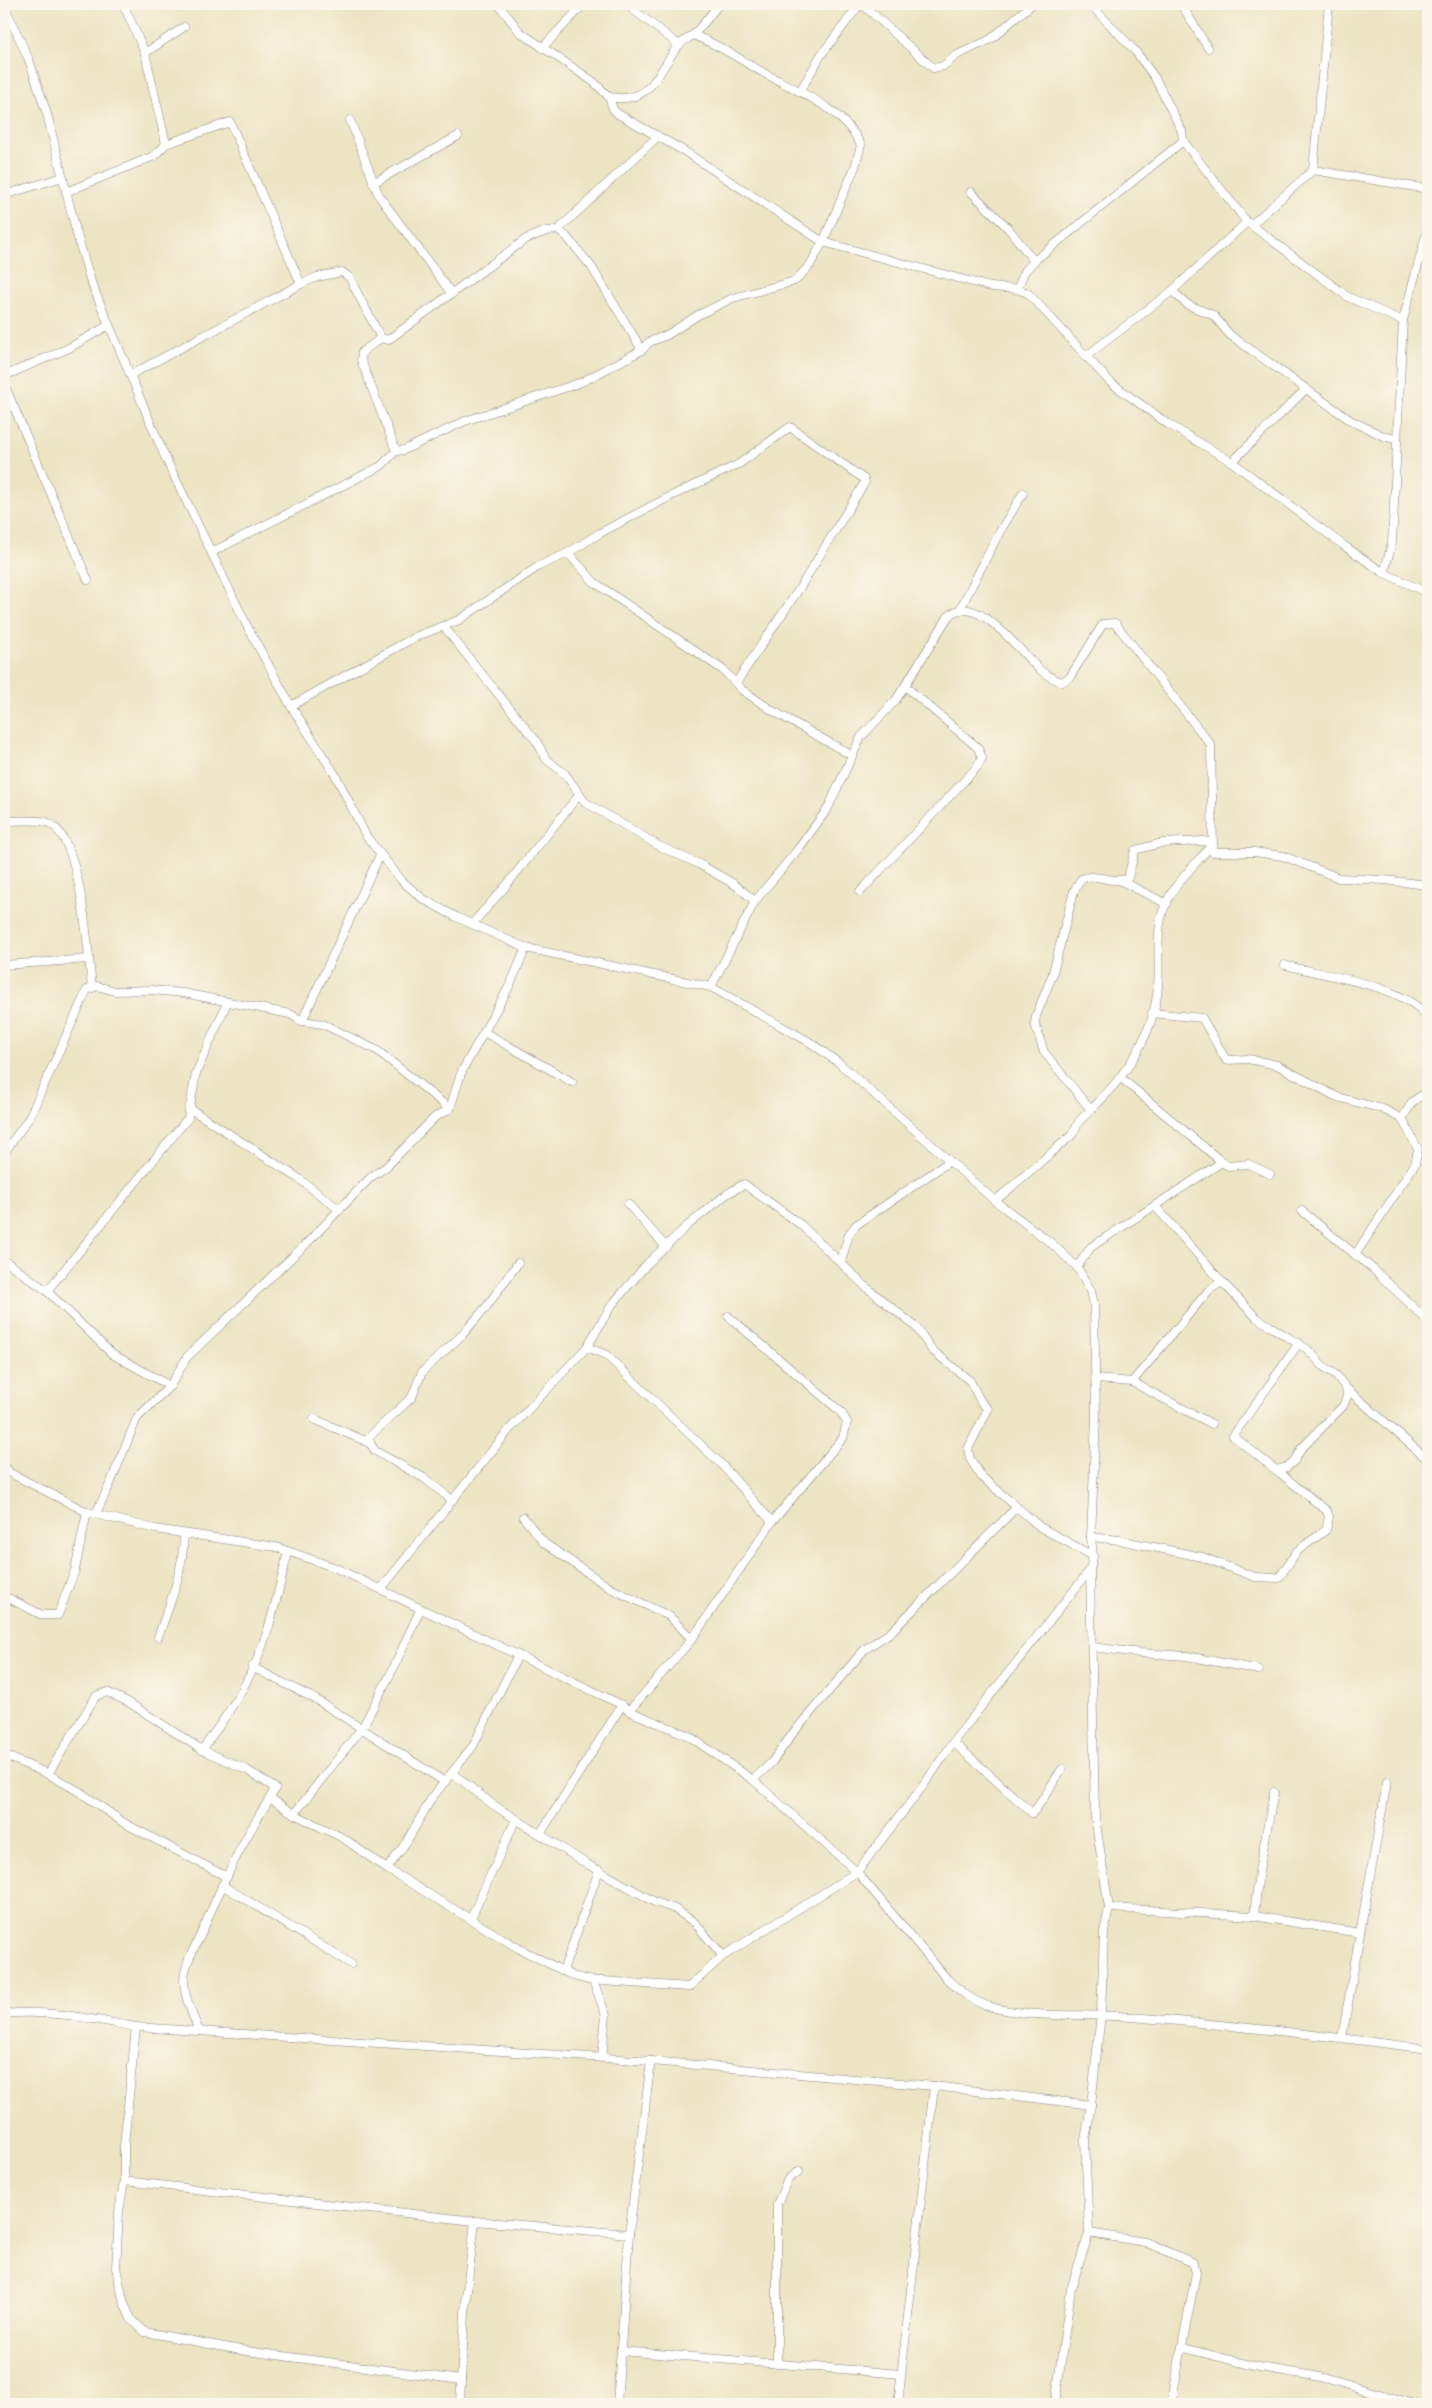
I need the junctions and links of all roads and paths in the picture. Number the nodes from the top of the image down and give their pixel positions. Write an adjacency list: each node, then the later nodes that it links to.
1 (123, 4): 17 (street)
2 (498, 4): 15 (street)
3 (584, 4): 15 (street)
4 (626, 4): 14 (street)
5 (719, 4): 13 (street)
6 (861, 4): 7 (street); 18 (street)
7 (1032, 4)
8 (1090, 4): 23 (street)
9 (1181, 4): 16 (street)
10 (1329, 4): 25 (street)
11 (4, 5): 26 (street)
12 (184, 27): 17 (street)
13 (693, 35): 14 (street); 18 (street)
14 (679, 45): 19 (street)
15 (542, 48): 19 (street)
16 (1208, 48)
17 (145, 52): 24 (street)
18 (800, 91): 35 (street)
19 (610, 97): 22 (street)
20 (350, 120): 27 (street)
21 (458, 136): 27 (street)
22 (658, 136): 34 (street); 35 (street)
23 (1183, 141): 32 (street); 36 (street)
24 (166, 144): 29 (street); 37 (street)
25 (1312, 170): 28 (street); 32 (street)
26 (63, 177): 29 (street); 31 (street)
27 (374, 183): 40 (street)
28 (1428, 189)
29 (66, 192): 42 (street)
30 (971, 192): 36 (street)
31 (4, 195)
32 (1249, 224): 39 (street); 41 (street)
33 (1428, 228): 41 (street)
34 (558, 230): 40 (street); 44 (street)
35 (823, 242): 38 (street); 44 (street)
36 (1034, 261): 38 (street)
37 (300, 284): 43 (street); 46 (street)
38 (1017, 289): 45 (street)
39 (1172, 291): 45 (street); 49 (street)
40 (452, 294): 43 (street)
41 (1403, 321): 50 (street)
42 (109, 325): 46 (street); 47 (street)
43 (381, 338): 51 (street)
44 (642, 350): 51 (street)
45 (1085, 357): 52 (street)
46 (132, 374): 54 (street)
47 (4, 376)
48 (4, 384): 57 (street)
49 (1306, 389): 50 (street); 52 (street)
50 (1397, 440): 56 (street)
51 (396, 451): 54 (street)
52 (1232, 462): 56 (street)
53 (1023, 493): 59 (street)
54 (212, 552): 63 (street)
55 (568, 553): 60 (street); 61 (street); 61 (street)
56 (1384, 572): 58 (street)
57 (88, 580)
58 (1428, 592)
59 (960, 609): 62 (street); 67 (street)
60 (444, 627): 63 (street); 65 (street)
61 (736, 683): 64 (street)
62 (905, 686): 64 (street); 71 (street)
63 (291, 706): 68 (street)
64 (851, 755): 72 (street)
65 (579, 795): 72 (street); 74 (street)
66 (4, 821): 76 (street)
67 (1212, 850): 69 (street); 70 (street); 73 (street)
68 (380, 855): 74 (street); 84 (street)
69 (1121, 881): 73 (street); 91 (street)
70 (1428, 885)
71 (860, 892)
72 (755, 900): 79 (street)
73 (1167, 904): 82 (street)
74 (472, 924): 75 (street)
75 (526, 948): 79 (street); 85 (street)
76 (88, 959): 77 (street); 80 (street)
77 (4, 965)
78 (1285, 965): 83 (street)
79 (711, 986): 94 (street)
80 (92, 987): 81 (street); 93 (street)
81 (228, 1003): 84 (street); 89 (street)
82 (1152, 1013): 86 (street); 92 (street)
83 (1428, 1017)
84 (302, 1020): 90 (street)
85 (484, 1032): 87 (street); 90 (street)
86 (1120, 1078): 91 (street); 95 (street)
87 (572, 1082)
88 (1428, 1091): 92 (street)
89 (190, 1108): 100 (street); 109 (street)
90 (450, 1109): 100 (street)
91 (1091, 1110): 97 (street)
92 (1402, 1119): 103 (street)
93 (4, 1153)
94 (950, 1161): 97 (street); 105 (street)
95 (1222, 1162): 96 (street); 99 (street)
96 (1270, 1174)
97 (995, 1201): 107 (street)
98 (628, 1204): 102 (street)
99 (1155, 1206): 107 (street); 108 (street)
100 (340, 1210): 116 (street)
101 (1302, 1211): 103 (street)
102 (666, 1247): 105 (street); 113 (street)
103 (1356, 1255): 111 (street)
104 (4, 1260): 109 (street)
105 (841, 1261): 126 (street)
106 (518, 1262): 120 (street)
107 (1077, 1267): 114 (street)
108 (1222, 1282): 112 (street); 115 (street)
109 (47, 1291): 116 (street)
110 (728, 1316): 130 (street)
111 (1428, 1320)
112 (1300, 1343): 117 (street); 123 (street)
113 (587, 1347): 125 (street); 130 (street)
114 (1096, 1379): 115 (street); 132 (street)
115 (1132, 1382): 119 (street)
116 (170, 1386): 128 (street)
117 (1346, 1388): 121 (street); 123 (street)
118 (314, 1419): 120 (street)
119 (1212, 1424)
120 (370, 1443): 125 (street)
121 (1428, 1460)
122 (4, 1466): 124 (street)
123 (1276, 1470): 132 (street)
124 (7, 1474): 127 (street)
125 (452, 1500): 136 (street)
126 (1017, 1507): 134 (street); 154 (street)
127 (87, 1512): 128 (street); 137 (street)
128 (96, 1514): 131 (street)
129 (523, 1517): 140 (street)
130 (772, 1522): 140 (street)
131 (184, 1534): 133 (street); 139 (street)
132 (1090, 1537): 134 (street)
133 (288, 1552): 136 (street); 143 (street)
134 (1093, 1556): 135 (street)
135 (1090, 1570): 141 (street); 148 (street)
136 (381, 1589): 138 (street)
137 (4, 1596)
138 (420, 1610): 142 (street); 147 (street)
139 (158, 1636)
140 (692, 1639): 146 (street)
141 (1092, 1647): 144 (street); 167 (street)
142 (518, 1655): 145 (street); 152 (street)
143 (252, 1667): 147 (street); 149 (street)
144 (1259, 1670)
145 (622, 1705): 146 (street); 161 (street)
146 (628, 1711): 154 (street)
147 (362, 1728): 155 (street); 159 (street)
148 (953, 1742): 151 (street); 164 (street)
149 (202, 1750): 153 (street); 158 (street)
150 (4, 1754): 153 (street)
151 (1062, 1769)
152 (452, 1773): 155 (street); 160 (street)
153 (48, 1774): 165 (street)
154 (753, 1780): 164 (street)
155 (445, 1782): 162 (street)
156 (1387, 1782): 170 (street)
157 (1274, 1792): 168 (street)
158 (270, 1798): 159 (street); 165 (street)
159 (294, 1814): 162 (street)
160 (516, 1819): 161 (street); 169 (street)
161 (540, 1834): 163 (street)
162 (387, 1870): 169 (street)
163 (599, 1870): 171 (street); 173 (street)
164 (857, 1872): 171 (street); 176 (street)
165 (228, 1877): 166 (street)
166 (222, 1885): 172 (street); 178 (street)
167 (1109, 1908): 168 (street); 176 (street)
168 (1254, 1916): 170 (street)
169 (470, 1918): 173 (street)
170 (1360, 1933): 179 (street)
171 (723, 1956): 174 (street)
172 (351, 1964)
173 (564, 1971): 174 (street)
174 (593, 1981): 181 (street)
175 (4, 2014): 177 (street)
176 (1101, 2014): 179 (street); 184 (street)
177 (136, 2027): 178 (street); 186 (street)
178 (199, 2031): 181 (street)
179 (1342, 2038): 180 (street)
180 (1428, 2049)
181 (602, 2057): 182 (street)
182 (651, 2060): 183 (street); 188 (street)
183 (934, 2086): 184 (street); 193 (street)
184 (1091, 2105): 189 (street)
185 (799, 2171): 192 (street)
186 (124, 2181): 187 (street); 194 (street)
187 (475, 2221): 188 (street); 194 (street)
188 (629, 2234): 191 (street)
189 (1089, 2234): 190 (street); 198 (street)
190 (1184, 2348): 199 (street); 200 (street)
191 (621, 2351): 192 (street); 196 (street)
192 (777, 2364): 193 (street)
193 (902, 2374): 197 (street)
194 (461, 2380): 195 (street)
195 (460, 2404)
196 (616, 2404)
197 (898, 2404)
198 (1055, 2404)
199 (1172, 2404)
200 (1416, 2404)

